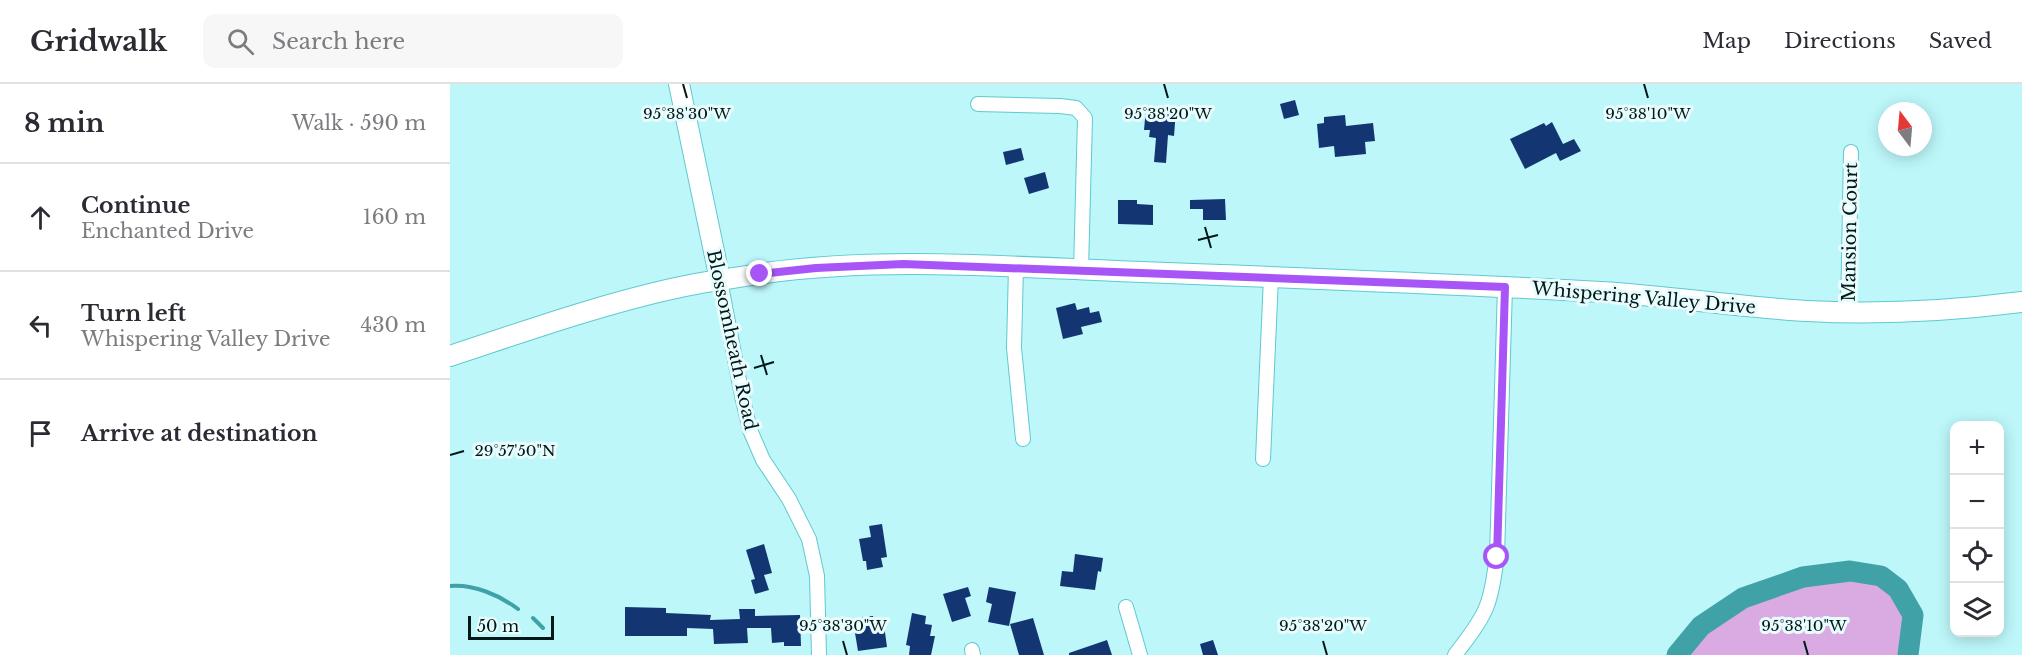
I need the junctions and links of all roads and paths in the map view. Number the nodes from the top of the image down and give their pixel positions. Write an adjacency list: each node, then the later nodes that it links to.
1 (679, 84): 7 (street, Blossomheath Road)
2 (978, 104): 5 (street)
3 (1851, 152): 10 (street, Mansion Court)
4 (1016, 267): 5 (street, Whispering Valley Drive); 7 (street, Whispering Valley Drive); 12 (street)
5 (1081, 270): 6 (street, Whispering Valley Drive)
6 (1271, 277): 8 (street, Whispering Valley Drive); 13 (street)
7 (720, 280): 11 (street, Whispering Valley Drive); 15 (street, Blossomheath Road)
8 (1505, 287): 10 (street, Whispering Valley Drive); 17 (street)
9 (2022, 302): 10 (street, Whispering Valley Drive)
10 (1848, 312)
11 (450, 356)
12 (1023, 439)
13 (1263, 459)
14 (1126, 608): 16 (street)
15 (819, 655)
16 (1140, 655)
17 (1455, 655)

